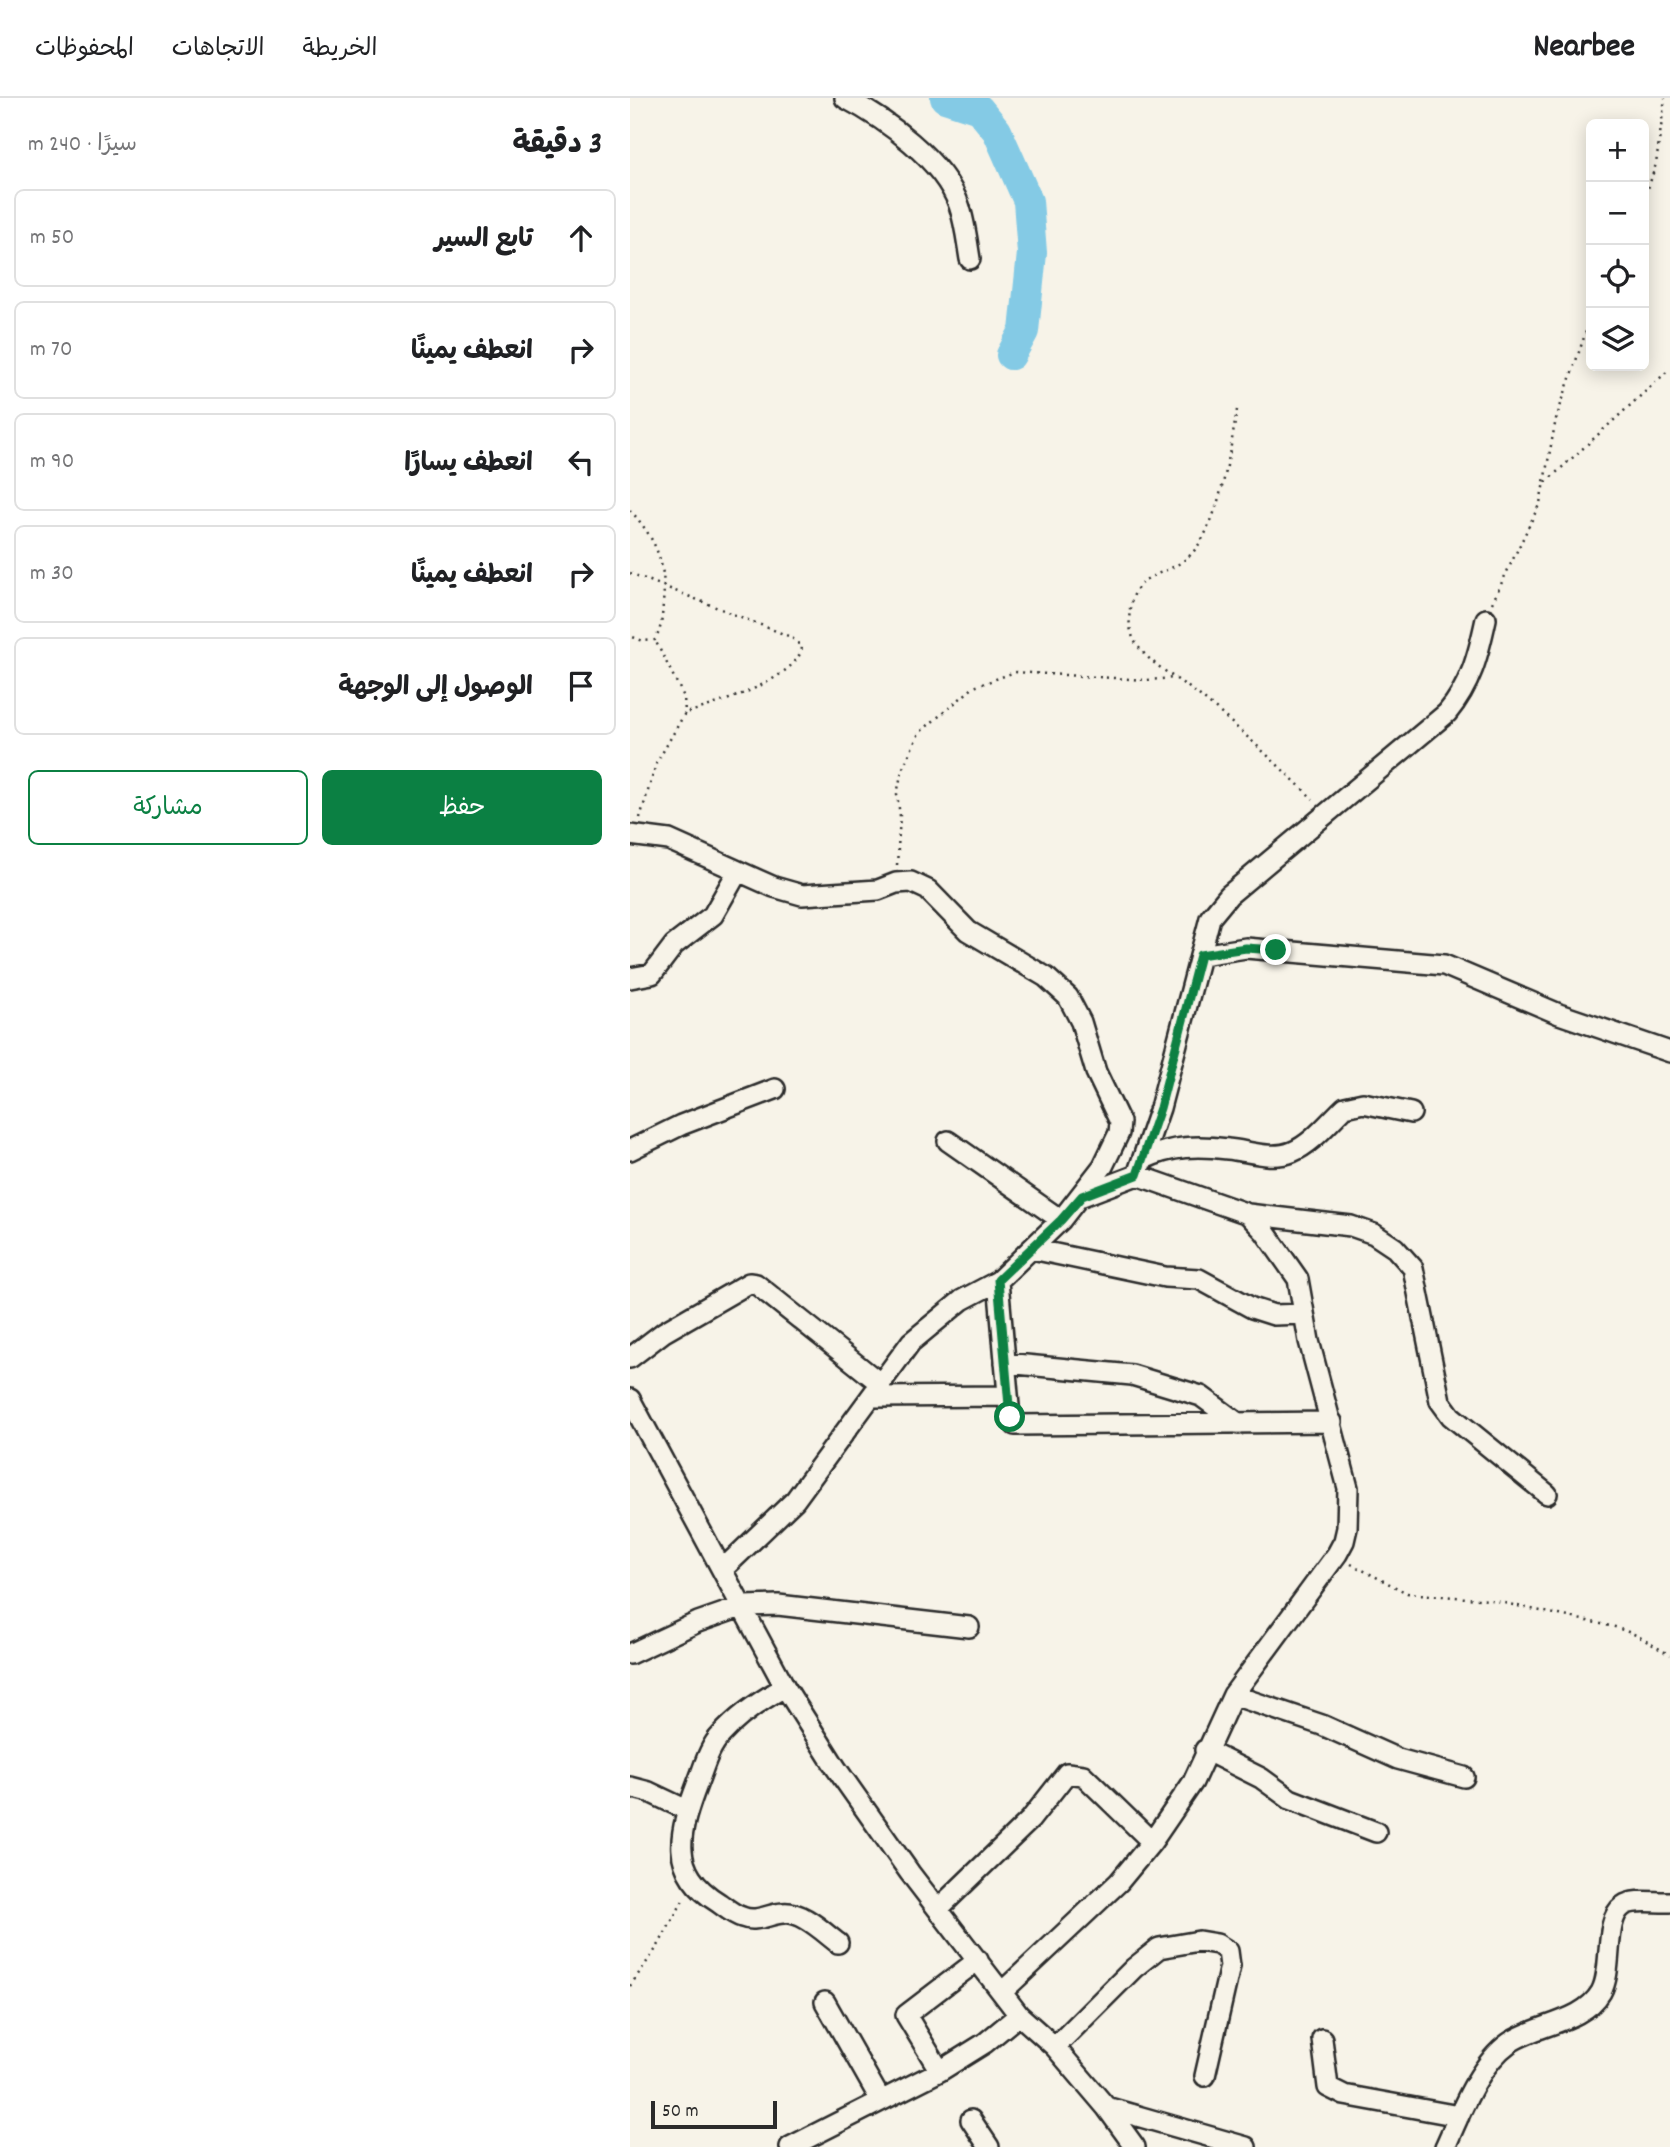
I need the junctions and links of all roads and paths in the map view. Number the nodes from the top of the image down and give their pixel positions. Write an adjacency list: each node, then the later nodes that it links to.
1 (845, 98): 4 (street)
2 (1665, 98): 3 (path)
3 (1649, 186)
4 (970, 259)
5 (1586, 332): 8 (path)
6 (1670, 369): 8 (path)
7 (1237, 410): 15 (path)
8 (1546, 482): 12 (path)
9 (630, 510): 11 (path)
10 (630, 573): 11 (path)
11 (664, 588): 14 (path); 16 (path)
12 (1486, 620): 17 (street)
13 (630, 636): 14 (path)
14 (655, 640): 16 (path)
15 (1178, 678): 17 (path); 20 (path)
16 (685, 713): 18 (path)
17 (1328, 814): 21 (street)
18 (633, 835): 19 (street)
19 (738, 871): 20 (street); 22 (street)
20 (896, 883): 29 (street)
21 (1200, 955): 23 (street); 28 (street)
22 (630, 978)
23 (1670, 1052)
24 (775, 1089): 27 (street)
25 (1411, 1113): 28 (street)
26 (948, 1141): 31 (street)
27 (630, 1150)
28 (1140, 1167): 29 (street); 30 (street)
29 (1082, 1196): 31 (street)
30 (1248, 1214): 34 (street); 42 (street)
31 (1061, 1220): 32 (street)
32 (1031, 1249): 33 (street); 34 (street)
33 (998, 1280): 36 (street); 37 (street)
34 (1304, 1314): 40 (street)
35 (630, 1358): 37 (street)
36 (1005, 1363): 38 (street); 41 (street)
37 (877, 1390): 38 (street); 44 (street)
38 (1008, 1396): 41 (street)
39 (630, 1399): 44 (street)
40 (1332, 1422): 41 (street); 43 (street)
41 (1239, 1424)
42 (1547, 1494)
43 (1336, 1554): 48 (path); 50 (street)
44 (723, 1569): 45 (street)
45 (744, 1606): 46 (street); 47 (street); 49 (street)
46 (969, 1627)
47 (633, 1645)
48 (1670, 1655)
49 (785, 1687): 54 (street); 59 (street)
50 (1233, 1695): 51 (street); 52 (street)
51 (1205, 1750): 55 (street); 56 (street)
52 (1464, 1777)
53 (630, 1787): 54 (street)
54 (687, 1810): 57 (street)
55 (1376, 1832)
56 (1152, 1842): 59 (street); 63 (street)
57 (694, 1885): 60 (street); 62 (path)
58 (1670, 1902): 72 (street)
59 (939, 1908): 61 (street)
60 (838, 1943)
61 (978, 1960): 63 (street); 68 (street)
62 (630, 1986)
63 (1002, 1992): 65 (street)
64 (825, 2002): 70 (street)
65 (1019, 2015): 67 (street); 68 (street)
66 (1322, 2039): 72 (street)
67 (1055, 2047): 69 (street); 71 (street)
68 (940, 2071): 70 (street)
69 (1205, 2076)
70 (880, 2099): 74 (street)
71 (1106, 2106): 76 (street); 77 (street)
72 (1459, 2116): 78 (street)
73 (971, 2120): 75 (street)
74 (790, 2147)
75 (989, 2147)
76 (1135, 2147)
77 (1246, 2147)
78 (1446, 2147)

